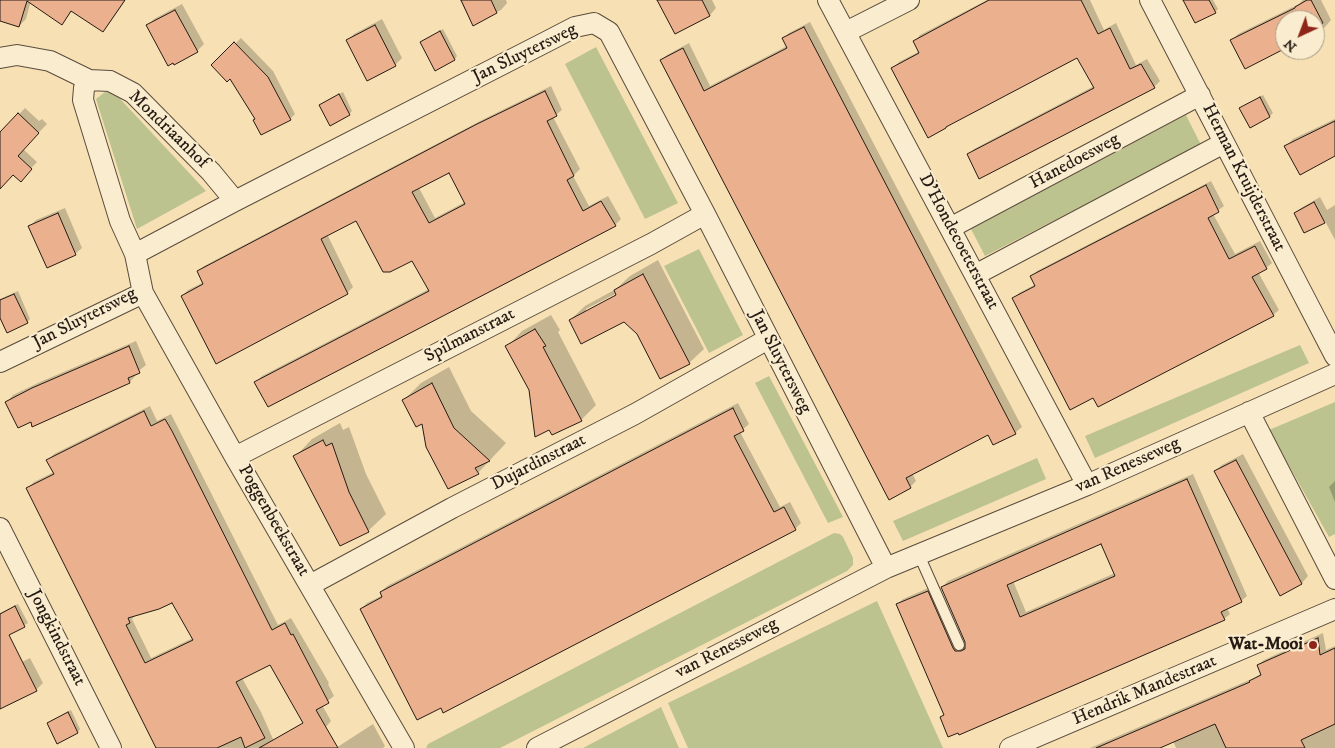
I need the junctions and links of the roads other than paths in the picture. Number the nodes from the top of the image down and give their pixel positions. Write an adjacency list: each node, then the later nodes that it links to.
1 (828, 0): 4 (street, D'Hondecoeterstraat)
2 (908, 0): 4 (street)
3 (1150, 0): 7 (street, Herman Kruijderstraat)
4 (846, 32): 11 (street, D'Hondecoeterstraat)
5 (0, 58): 6 (street, Mondriaanhof)
6 (89, 80): 9 (street, Mondriaanhof); 12 (street)
7 (1200, 95): 8 (street, Herman Kruijderstraat); 11 (street, Hanedoesweg)
8 (1224, 143): 13 (street); 16 (street, Herman Kruijderstraat)
9 (234, 201): 10 (street, Jan Sluytersweg); 12 (street, Jan Sluytersweg)
10 (705, 214): 15 (street, Jan Sluytersweg); 20 (street, Spilmanstraat)
11 (950, 228): 13 (street, D'Hondecoeterstraat)
12 (135, 254): 14 (street, Jan Sluytersweg)
13 (976, 275): 21 (street, D'Hondecoeterstraat)
14 (144, 293): 17 (street, Jan Sluytersweg); 20 (street, Poggenbeekstraat)
15 (768, 339): 25 (street, Jan Sluytersweg); 27 (street, Dujardinstraat)
16 (1335, 356)
17 (0, 362)
18 (1335, 374): 19 (street, van Renesseweg)
19 (1249, 412): 21 (street, van Renesseweg); 23 (street)
20 (235, 457): 27 (street, Poggenbeekstraat)
21 (1087, 485): 24 (street, van Renesseweg)
22 (0, 528): 30 (street, Jongkindstraat)
23 (1328, 548): 26 (street)
24 (919, 555): 25 (street, van Renesseweg); 29 (lane)
25 (886, 568): 32 (street, van Renesseweg)
26 (1335, 579)
27 (310, 585): 31 (street, Poggenbeekstraat)
28 (1335, 609): 33 (street, Hendrik Mandestraat)
29 (959, 644)
30 (111, 748)
31 (404, 748)
32 (537, 748)
33 (1010, 748)

